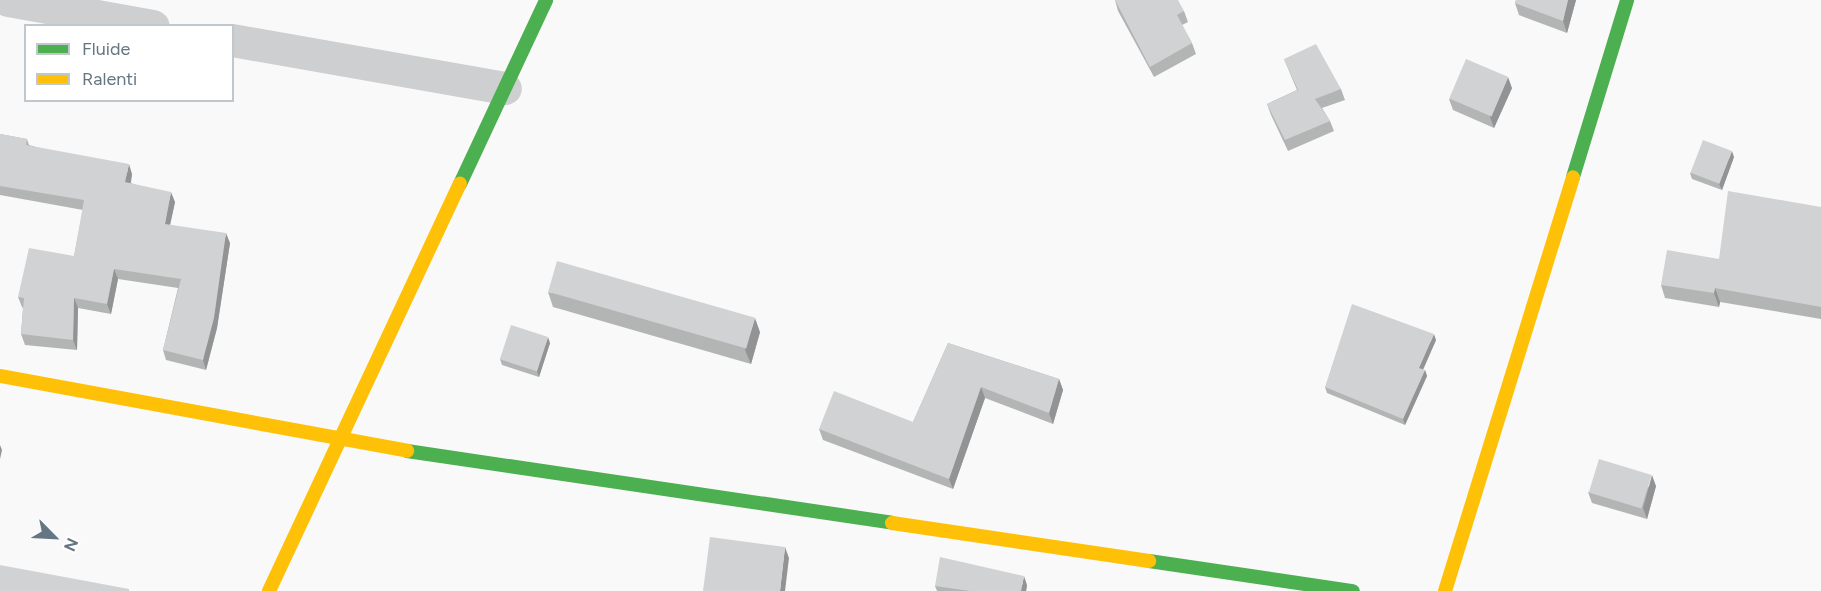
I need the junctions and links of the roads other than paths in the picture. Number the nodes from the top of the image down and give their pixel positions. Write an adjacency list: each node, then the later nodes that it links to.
1 (8, 0): 4 (street)
2 (546, 0): 6 (street)
3 (1627, 0): 11 (street)
4 (142, 24)
5 (234, 40): 6 (street)
6 (505, 87): 8 (street)
7 (0, 376): 8 (street)
8 (339, 441): 9 (street); 10 (street)
9 (269, 591)
10 (1353, 591)
11 (1445, 591)

